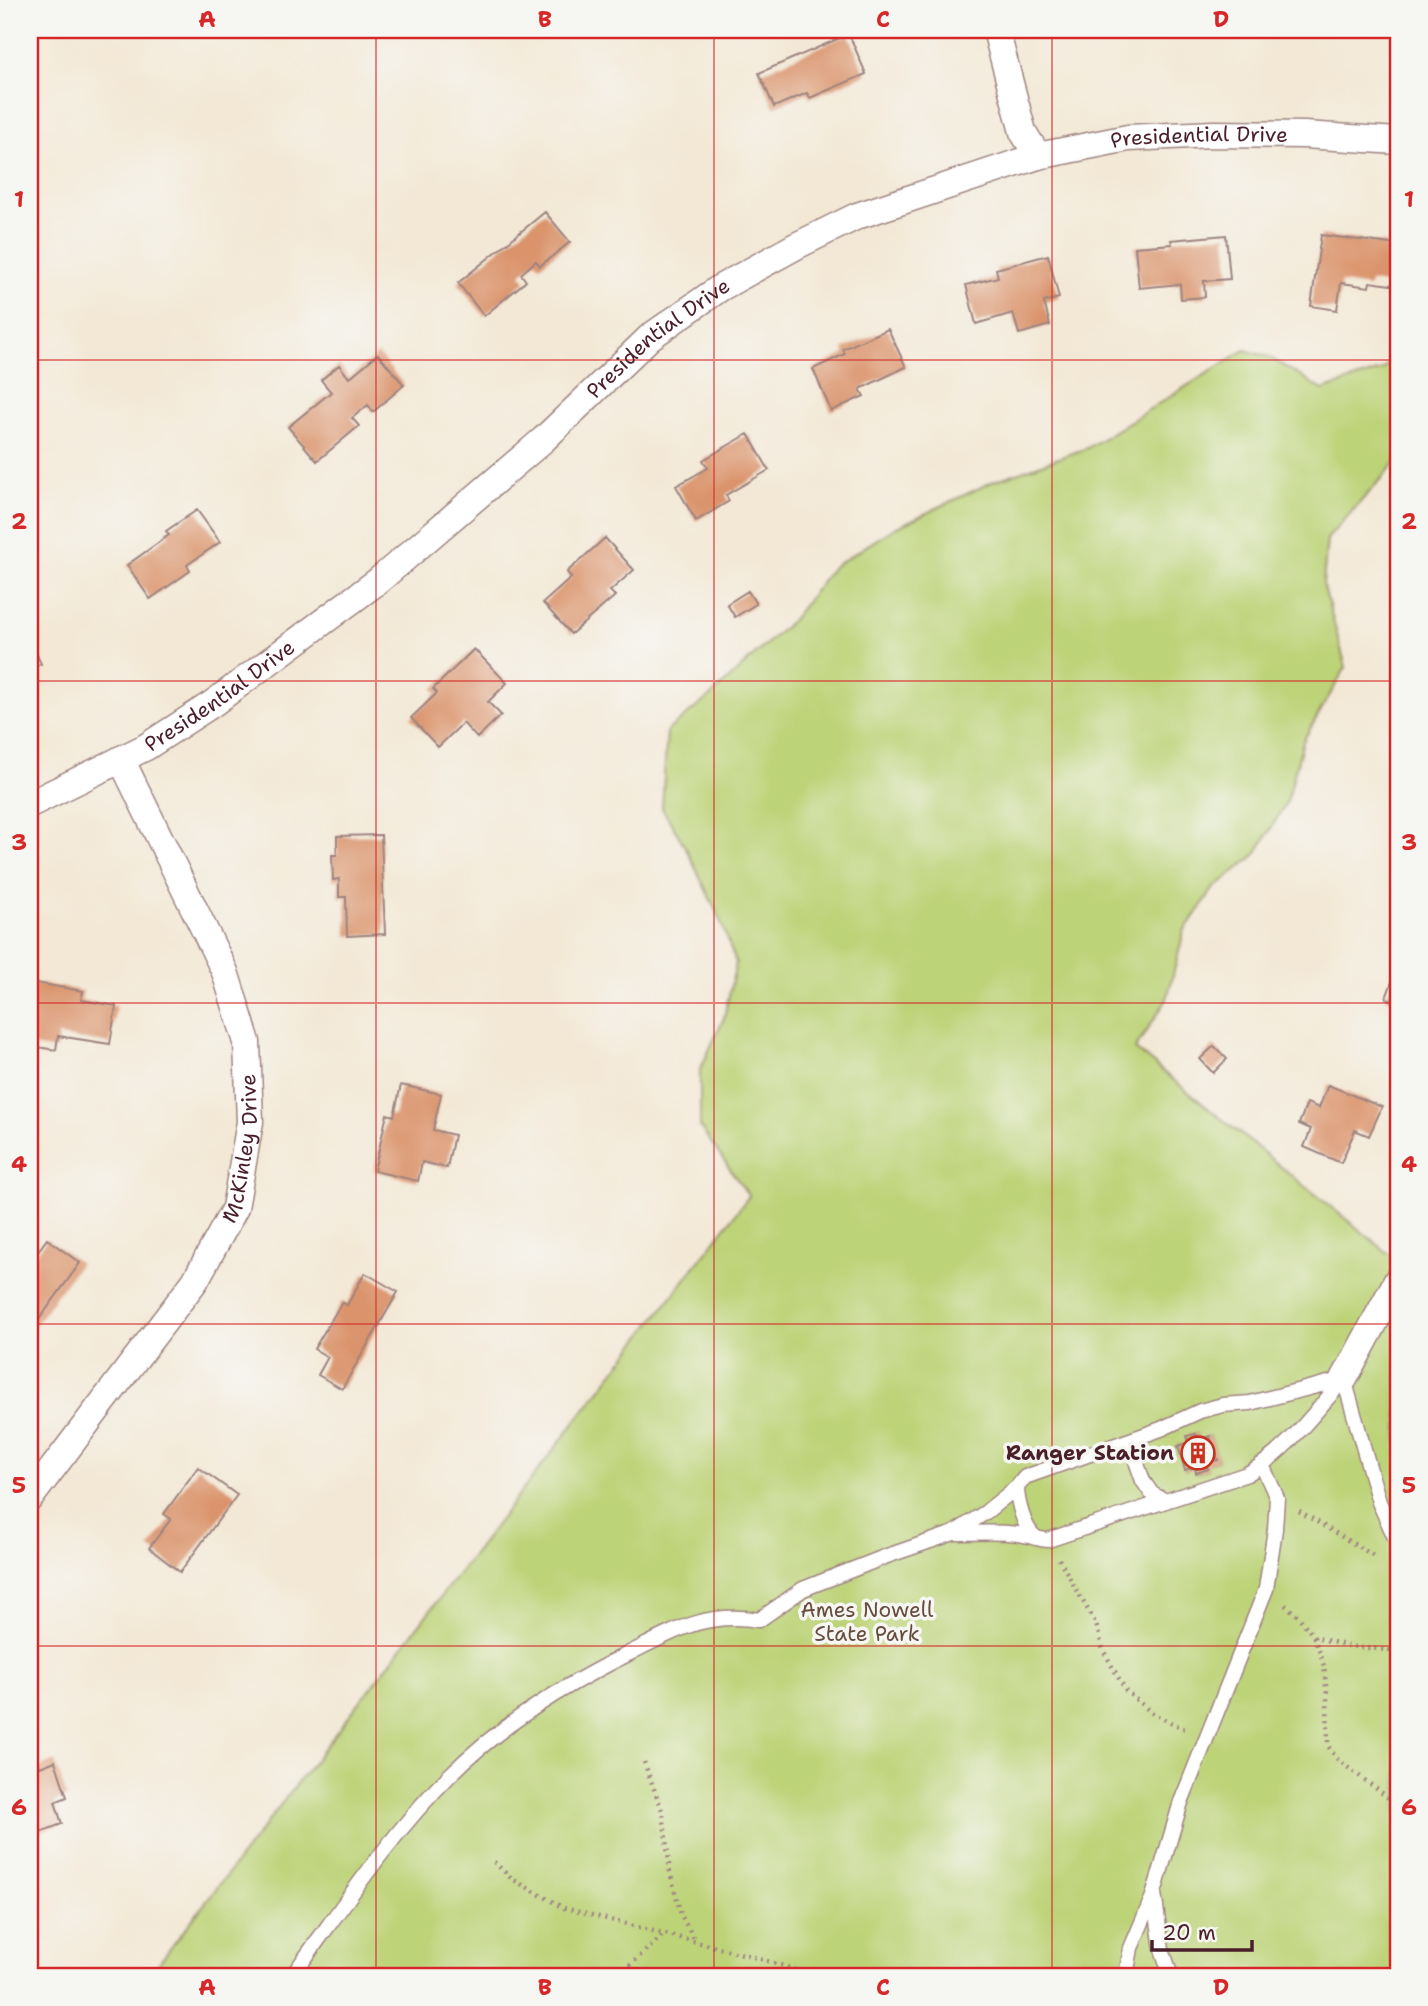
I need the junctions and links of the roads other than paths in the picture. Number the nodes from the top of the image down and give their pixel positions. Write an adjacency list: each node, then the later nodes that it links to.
1 (996, 30): 3 (street)
2 (1398, 141): 3 (street, Presidential Drive)
3 (1038, 156): 4 (street, Presidential Drive)
4 (121, 760): 5 (street, Presidential Drive); 11 (street, McKinley Drive)
5 (30, 804)
6 (1398, 1279): 7 (street)
7 (1344, 1379): 8 (lane); 9 (lane); 15 (lane)
8 (1142, 1436): 10 (lane); 12 (lane)
9 (1262, 1465): 12 (lane); 16 (lane)
10 (1017, 1486): 13 (lane); 14 (lane)
11 (30, 1498)
12 (1166, 1501): 14 (lane)
13 (954, 1533): 14 (lane); 17 (lane)
14 (1043, 1540)
15 (1398, 1544)
16 (1154, 1893): 18 (lane); 19 (lane)
17 (292, 1976)
18 (1126, 1976)
19 (1171, 1976)

